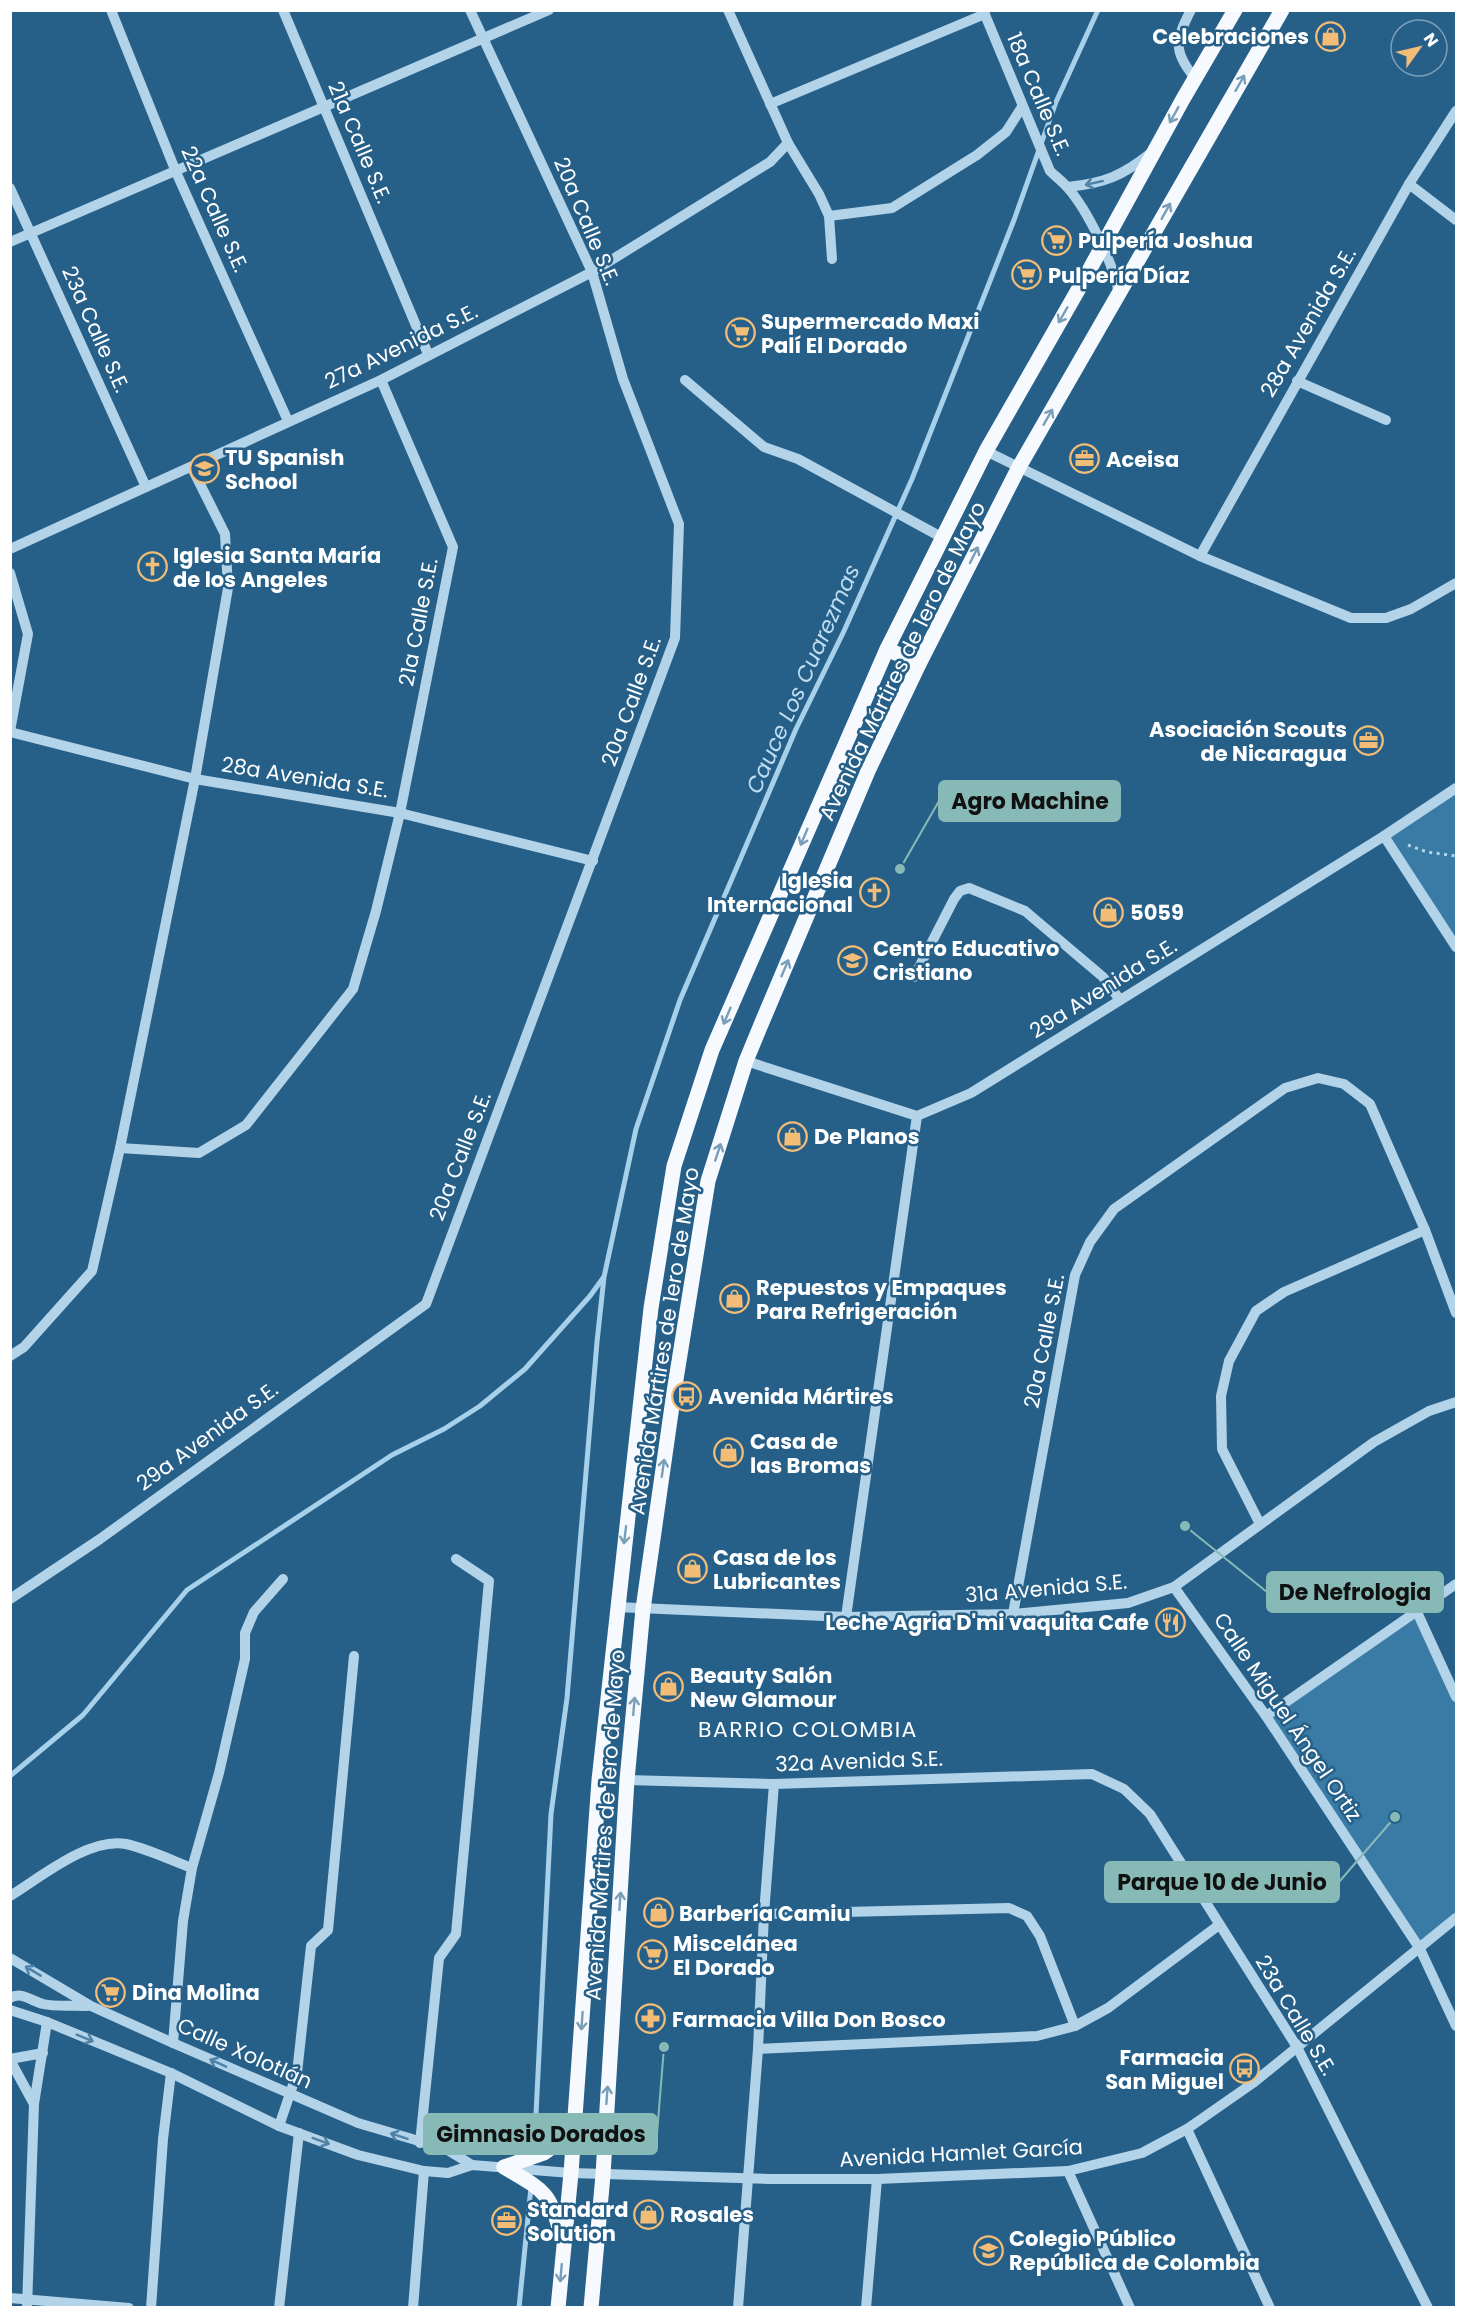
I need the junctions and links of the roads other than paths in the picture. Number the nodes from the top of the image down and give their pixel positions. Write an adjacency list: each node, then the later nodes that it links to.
1 (111, 10): 18 (street, 22a Calle S.E.)
2 (283, 10): 13 (street, 21a Calle S.E.)
3 (470, 10): 10 (street, 20a Calle S.E.)
4 (549, 10): 10 (street)
5 (728, 10): 12 (street)
6 (1191, 10): 11 (street)
7 (1235, 10): 11 (main road, Avenida Mártires de 1ero de Mayo)
8 (1282, 10): 29 (main road, Avenida Mártires de 1ero de Mayo, one-way to 8)
9 (984, 12): 12 (street); 14 (street, 18a Calle S.E.)
10 (483, 38): 13 (street); 28 (street, 20a Calle S.E.)
11 (1195, 78): 17 (main road, Avenida Mártires de 1ero de Mayo, one-way to 17)
12 (770, 104): 16 (street)
13 (324, 107): 18 (street); 30 (street, 21a Calle S.E.)
14 (1022, 107): 20 (street, 18a Calle S.E.); 22 (street)
15 (1456, 111): 19 (street, 28a Avenida S.E.)
16 (788, 142): 22 (street); 28 (street, 27a Avenida S.E.)
17 (1154, 151): 20 (street, 18a Calle S.E., one-way to 20); 26 (main road, Avenida Mártires de 1ero de Mayo)
18 (176, 172): 24 (street); 35 (street, 22a Calle S.E.)
19 (1409, 184): 23 (street); 33 (street, 28a Avenida S.E.)
20 (1068, 187): 26 (street, 18a Calle S.E.)
21 (10, 188): 24 (street, 23a Calle S.E.)
22 (829, 216): 27 (street)
23 (1456, 220)
24 (32, 233): 25 (street); 39 (street, 23a Calle S.E.)
25 (10, 242)
26 (1101, 246): 29 (street, 18a Calle S.E.); 36 (main road, Avenida Mártires de 1ero de Mayo, one-way to 36)
27 (832, 259)
28 (592, 272): 30 (street, 27a Avenida S.E.); 52 (street, 20a Calle S.E.)
29 (1119, 295): 37 (main road, Avenida Mártires de 1ero de Mayo, one-way to 29)
30 (428, 354): 31 (street, 27a Avenida S.E.)
31 (381, 380): 35 (street, 27a Avenida S.E.); 50 (street, 21a Calle S.E.)
32 (685, 380): 40 (street)
33 (1297, 381): 34 (street); 42 (street, 28a Avenida S.E.)
34 (1386, 420)
35 (288, 421): 38 (street, 27a Avenida S.E.)
36 (986, 451): 37 (street); 40 (main road, Avenida Mártires de 1ero de Mayo)
37 (1019, 467): 42 (street); 46 (main road, Avenida Mártires de 1ero de Mayo, one-way to 37)
38 (192, 468): 39 (street, 27a Avenida S.E.); 48 (street)
39 (146, 487): 41 (street, 27a Avenida S.E.)
40 (943, 538): 45 (main road, Avenida Mártires de 1ero de Mayo)
41 (10, 549)
42 (1200, 556): 44 (street)
43 (10, 573): 47 (street)
44 (1456, 583)
45 (887, 649): 46 (main road); 70 (main road, Avenida Mártires de 1ero de Mayo, one-way to 70)
46 (918, 664): 56 (main road, Avenida Mártires de 1ero de Mayo, one-way to 46)
47 (10, 732): 48 (street, 28a Avenida S.E.)
48 (195, 779): 50 (street, 28a Avenida S.E.); 58 (street)
49 (1456, 788): 51 (street, 29a Avenida S.E.)
50 (400, 813): 52 (street, 28a Avenida S.E.); 58 (street, 21a Calle S.E.)
51 (1384, 836): 53 (street); 55 (street, 29a Avenida S.E.)
52 (593, 861): 60 (street, 20a Calle S.E.)
53 (1456, 946)
54 (914, 977): 55 (street)
55 (1120, 1000): 57 (street, 29a Avenida S.E.)
56 (746, 1061): 57 (street); 71 (main road, Avenida Mártires de 1ero de Mayo, one-way to 56)
57 (917, 1116): 74 (street)
58 (120, 1148): 62 (street)
59 (1425, 1230): 61 (street); 64 (street); 73 (street, 20a Calle S.E.)
60 (426, 1304): 69 (street, 29a Avenida S.E.)
61 (1456, 1313)
62 (10, 1356)
63 (1456, 1402): 64 (street, 31a Avenida S.E.)
64 (1260, 1524): 68 (street, 31a Avenida S.E.)
65 (456, 1558): 106 (street)
66 (283, 1579): 81 (street)
67 (1456, 1584): 72 (street)
68 (1174, 1587): 73 (street, 31a Avenida S.E.); 77 (street, Calle Miguel Ángel Ortiz)
69 (10, 1599)
70 (616, 1607): 71 (street, 31a Avenida S.E.); 102 (main road, Avenida Mártires de 1ero de Mayo, one-way to 102)
71 (643, 1609): 74 (street, 31a Avenida S.E.); 79 (main road, Avenida Mártires de 1ero de Mayo, one-way to 71)
72 (1417, 1612): 76 (street); 77 (street)
73 (1013, 1614): 74 (street, 31a Avenida S.E.)
74 (846, 1617)
75 (354, 1656): 100 (street)
76 (1456, 1697)
77 (1266, 1716): 86 (street, Calle Miguel Ángel Ortiz)
78 (1092, 1774): 80 (street, 32a Avenida S.E.); 85 (street, 23a Calle S.E.)
79 (627, 1780): 80 (street, 32a Avenida S.E.); 113 (main road, Avenida Mártires de 1ero de Mayo, one-way to 79)
80 (774, 1784): 83 (street)
81 (192, 1868): 82 (street); 94 (street)
82 (10, 1896)
83 (764, 1914): 92 (street); 96 (street)
84 (1456, 1918): 86 (street, Avenida Hamlet García)
85 (1219, 1925): 92 (street); 95 (street, 23a Calle S.E.)
86 (1420, 1949): 93 (street, Calle Miguel Ángel Ortiz); 95 (street, Avenida Hamlet García)
87 (10, 1958): 89 (street, Calle Xolotlán, one-way to 87)
88 (10, 1998): 89 (street)
89 (91, 2006): 94 (street, Calle Xolotlán)
90 (10, 2010): 91 (street, Calle Xolotlán)
91 (46, 2022): 97 (street); 99 (street, Calle Xolotlán, one-way to 99)
92 (1075, 2026): 96 (street)
93 (1456, 2026)
94 (173, 2043): 100 (street, Calle Xolotlán, one-way to 94)
95 (1297, 2047): 104 (street, Avenida Hamlet García); 129 (street, 23a Calle S.E.)
96 (758, 2049): 114 (street)
97 (43, 2053): 98 (street); 101 (street)
98 (10, 2059): 101 (street)
99 (171, 2073): 103 (street, Calle Xolotlán); 120 (street)
100 (291, 2095): 103 (street); 106 (street, Calle Xolotlán, one-way to 100)
101 (34, 2104): 118 (street)
102 (575, 2120): 109 (main road); 112 (main road, Avenida Mártires de 1ero de Mayo)
103 (279, 2126): 105 (street, Calle Xolotlán)
104 (1187, 2129): 111 (street, Avenida Hamlet García); 128 (street)
105 (299, 2133): 110 (street, Calle Xolotlán, one-way to 110); 121 (street)
106 (420, 2143): 107 (street, Calle Xolotlán)
107 (472, 2165): 108 (street, Calle Xolotlán); 110 (street, Calle Xolotlán)
108 (504, 2167): 109 (main road)
109 (527, 2169): 112 (street); 116 (main road)
110 (424, 2171): 122 (street)
111 (1068, 2171): 115 (street, Avenida Hamlet García); 127 (street)
112 (571, 2173): 113 (street); 116 (main road, Avenida Mártires de 1ero de Mayo)
113 (603, 2175): 114 (street, Avenida Hamlet García); 124 (main road, Avenida Mártires de 1ero de Mayo)
114 (747, 2178): 115 (street, Avenida Hamlet García); 125 (street)
115 (877, 2179): 126 (street)
116 (564, 2247): 123 (main road, Avenida Mártires de 1ero de Mayo, one-way to 123)
117 (10, 2298): 118 (street)
118 (27, 2304): 119 (street)
119 (129, 2307)
120 (151, 2307)
121 (279, 2307)
122 (413, 2307)
123 (558, 2307)
124 (591, 2307)
125 (738, 2307)
126 (866, 2307)
127 (1130, 2307)
128 (1270, 2307)
129 (1428, 2307)

